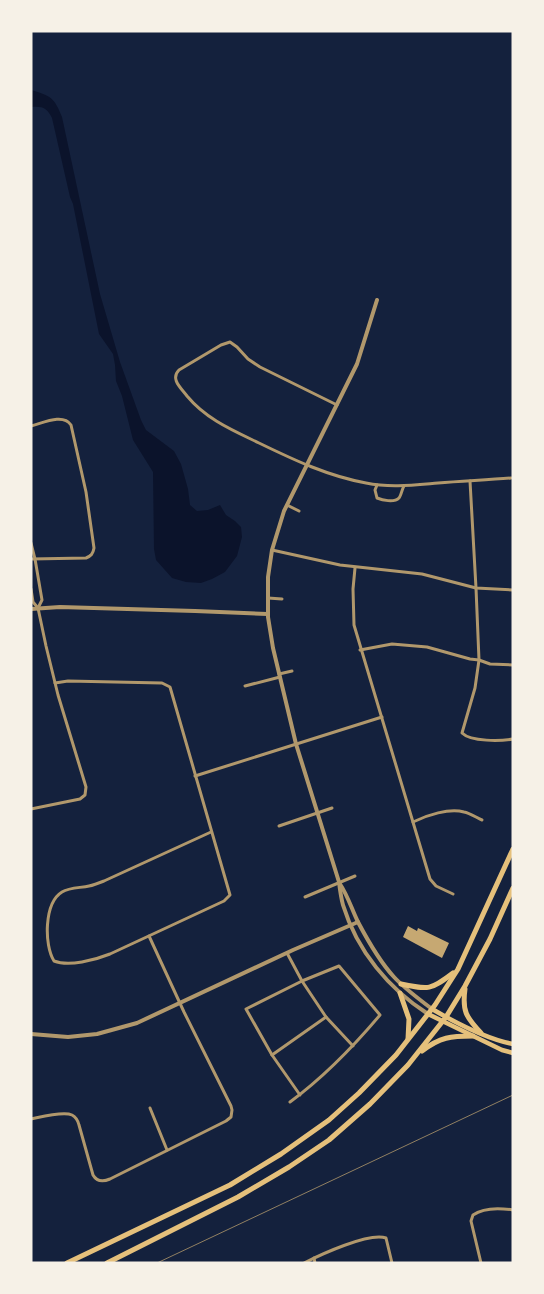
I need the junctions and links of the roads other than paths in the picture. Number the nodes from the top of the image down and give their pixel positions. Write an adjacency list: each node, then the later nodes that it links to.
1 (377, 300): 2 (street)
2 (337, 405): 4 (street); 4 (street)
3 (31, 426): 13 (street)
4 (306, 466): 7 (street); 9 (street)
5 (511, 478): 6 (street)
6 (470, 481): 8 (street); 15 (street)
7 (377, 485): 8 (street); 8 (street)
8 (404, 486)
9 (287, 505): 10 (street); 12 (street)
10 (299, 511)
11 (31, 543): 13 (street)
12 (272, 550): 14 (street); 18 (street)
13 (33, 559): 20 (street)
14 (355, 568): 15 (street); 23 (street)
15 (476, 588): 17 (street); 24 (street)
16 (31, 589): 20 (street)
17 (513, 590)
18 (267, 598): 19 (street); 22 (street)
19 (282, 599)
20 (38, 608): 21 (street); 22 (street); 28 (street)
21 (31, 609)
22 (268, 614): 27 (street)
23 (360, 650): 24 (street); 30 (street)
24 (479, 660): 25 (street); 31 (street)
25 (513, 665)
26 (292, 671): 27 (street)
27 (279, 676): 29 (street); 32 (street)
28 (55, 683): 33 (street); 35 (street)
29 (245, 686)
30 (382, 717): 32 (street); 38 (street)
31 (513, 740)
32 (296, 744): 33 (street); 36 (street)
33 (195, 776): 40 (street)
34 (332, 808): 36 (street)
35 (31, 810)
36 (317, 812): 39 (street); 43 (street)
37 (482, 820): 38 (street)
38 (413, 822): 45 (street)
39 (279, 826)
40 (211, 832): 49 (street); 49 (street)
41 (513, 849): 51 (main road)
42 (355, 876): 43 (street)
43 (339, 882): 46 (street); 47 (street); 48 (street)
44 (513, 888): 54 (main road)
45 (453, 894)
46 (305, 897)
47 (358, 922): 48 (street); 53 (street)
48 (350, 925): 50 (street); 55 (street)
49 (150, 936): 56 (street)
50 (287, 953): 52 (street); 56 (street)
51 (458, 969): 53 (main road); 57 (main road)
52 (302, 981): 59 (street); 67 (street); 70 (street)
53 (401, 984): 57 (street)
54 (465, 986): 60 (main road); 62 (main road)
55 (400, 993): 58 (street); 65 (main road)
56 (181, 1004): 63 (street); 75 (street)
57 (432, 1009): 58 (main road); 60 (main road)
58 (428, 1014): 61 (main road); 65 (main road)
59 (326, 1017): 67 (street); 70 (street)
60 (446, 1017): 61 (main road); 62 (main road)
61 (442, 1022): 64 (main road); 69 (main road)
62 (481, 1033): 66 (main road)
63 (31, 1034)
64 (473, 1036): 68 (main road); 69 (main road)
65 (408, 1040): 78 (main road)
66 (513, 1044)
67 (353, 1046): 71 (street)
68 (513, 1053)
69 (416, 1055): 79 (main road)
70 (272, 1056): 71 (street)
71 (300, 1095): 72 (street)
72 (290, 1102)
73 (150, 1108): 75 (street)
74 (31, 1119): 75 (street)
75 (168, 1150)
76 (513, 1210): 83 (street)
77 (314, 1258): 80 (street); 81 (street); 82 (street)
78 (67, 1263)
79 (107, 1263)
80 (304, 1263)
81 (315, 1263)
82 (392, 1263)
83 (481, 1263)

